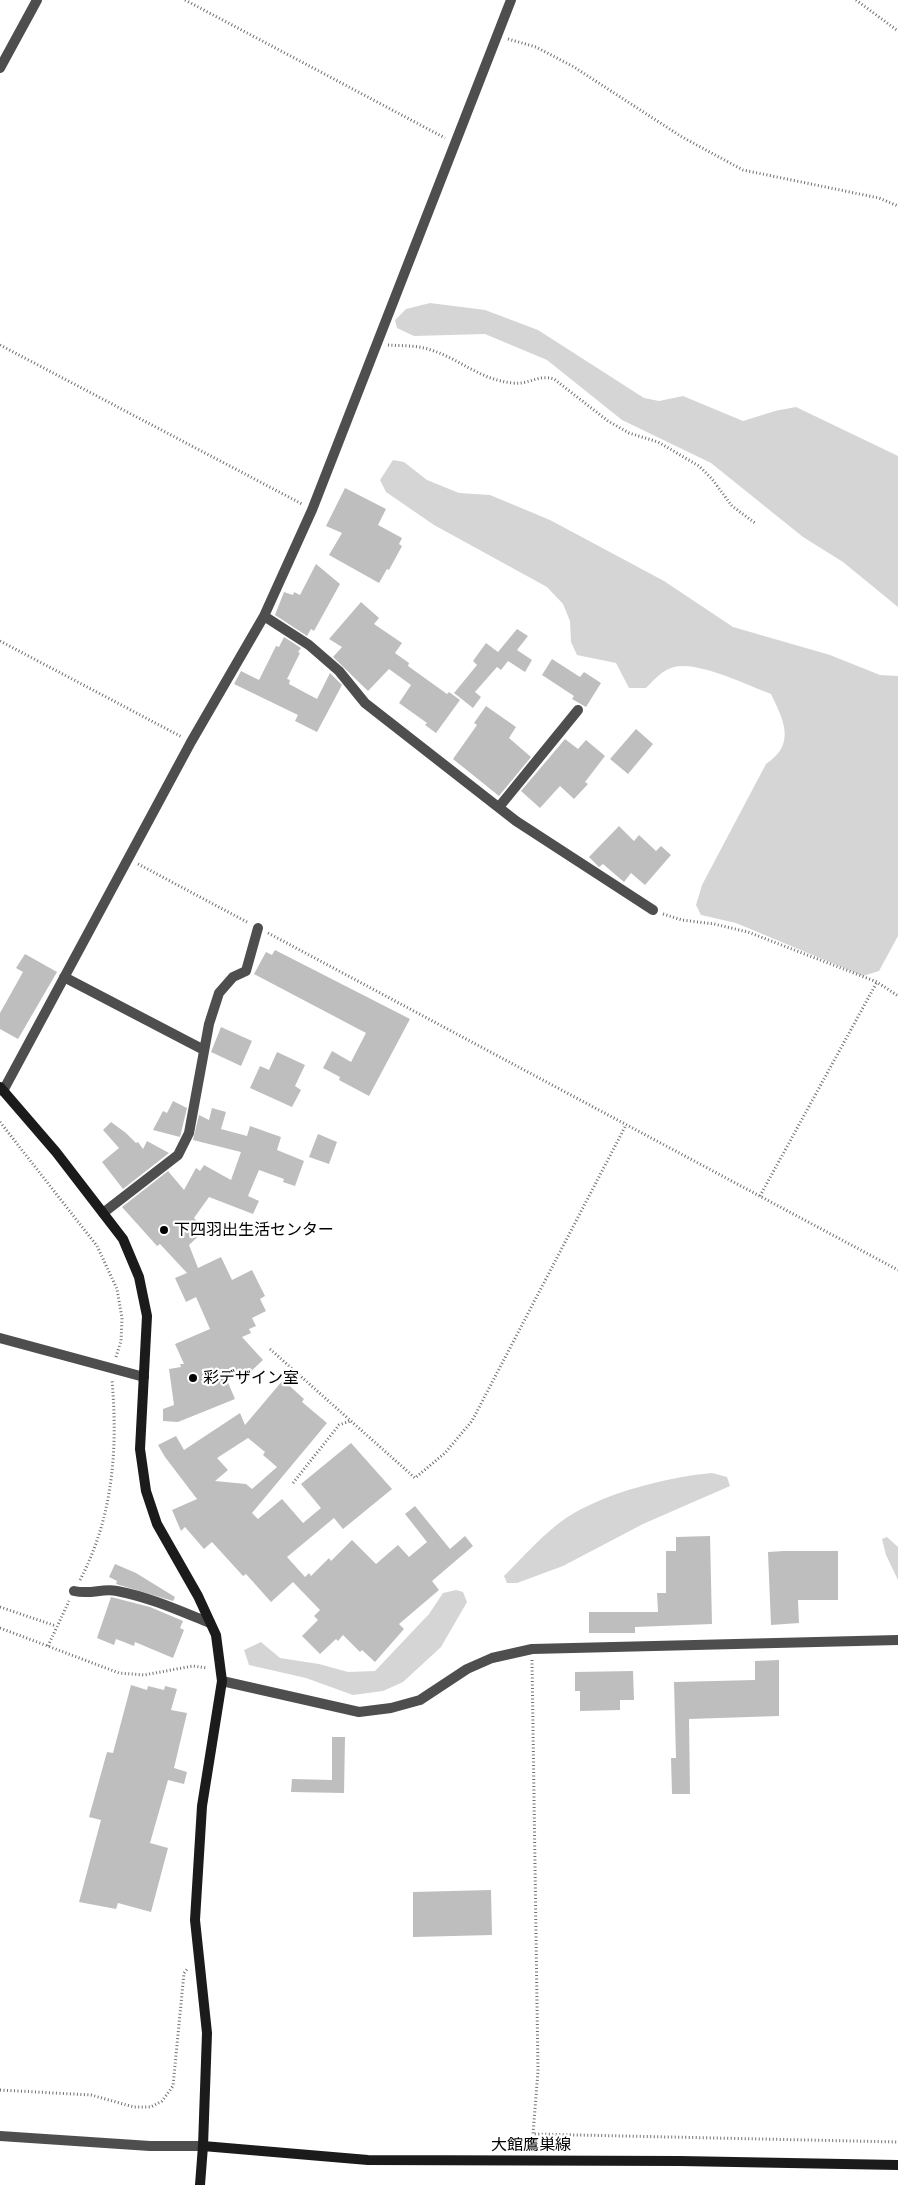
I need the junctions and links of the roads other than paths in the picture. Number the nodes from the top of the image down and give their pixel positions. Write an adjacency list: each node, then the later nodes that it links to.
1 (37, 0): 3 (street)
2 (511, 0): 4 (street)
3 (0, 68)
4 (264, 616): 6 (street); 9 (street)
5 (578, 710): 6 (street)
6 (498, 807): 7 (street)
7 (653, 910)
8 (258, 928): 10 (street)
9 (64, 977): 10 (street); 11 (street)
10 (204, 1050): 12 (street)
11 (2, 1089): 12 (street)
12 (103, 1213): 14 (street)
13 (0, 1338): 14 (street)
14 (144, 1377): 16 (street)
15 (74, 1591): 16 (street)
16 (210, 1623): 18 (street)
17 (898, 1640): 18 (street)
18 (221, 1675): 20 (street)
19 (0, 2136): 20 (street)
20 (203, 2146): 21 (street, 大館鷹巣線); 22 (street)
21 (898, 2165)
22 (200, 2181)

